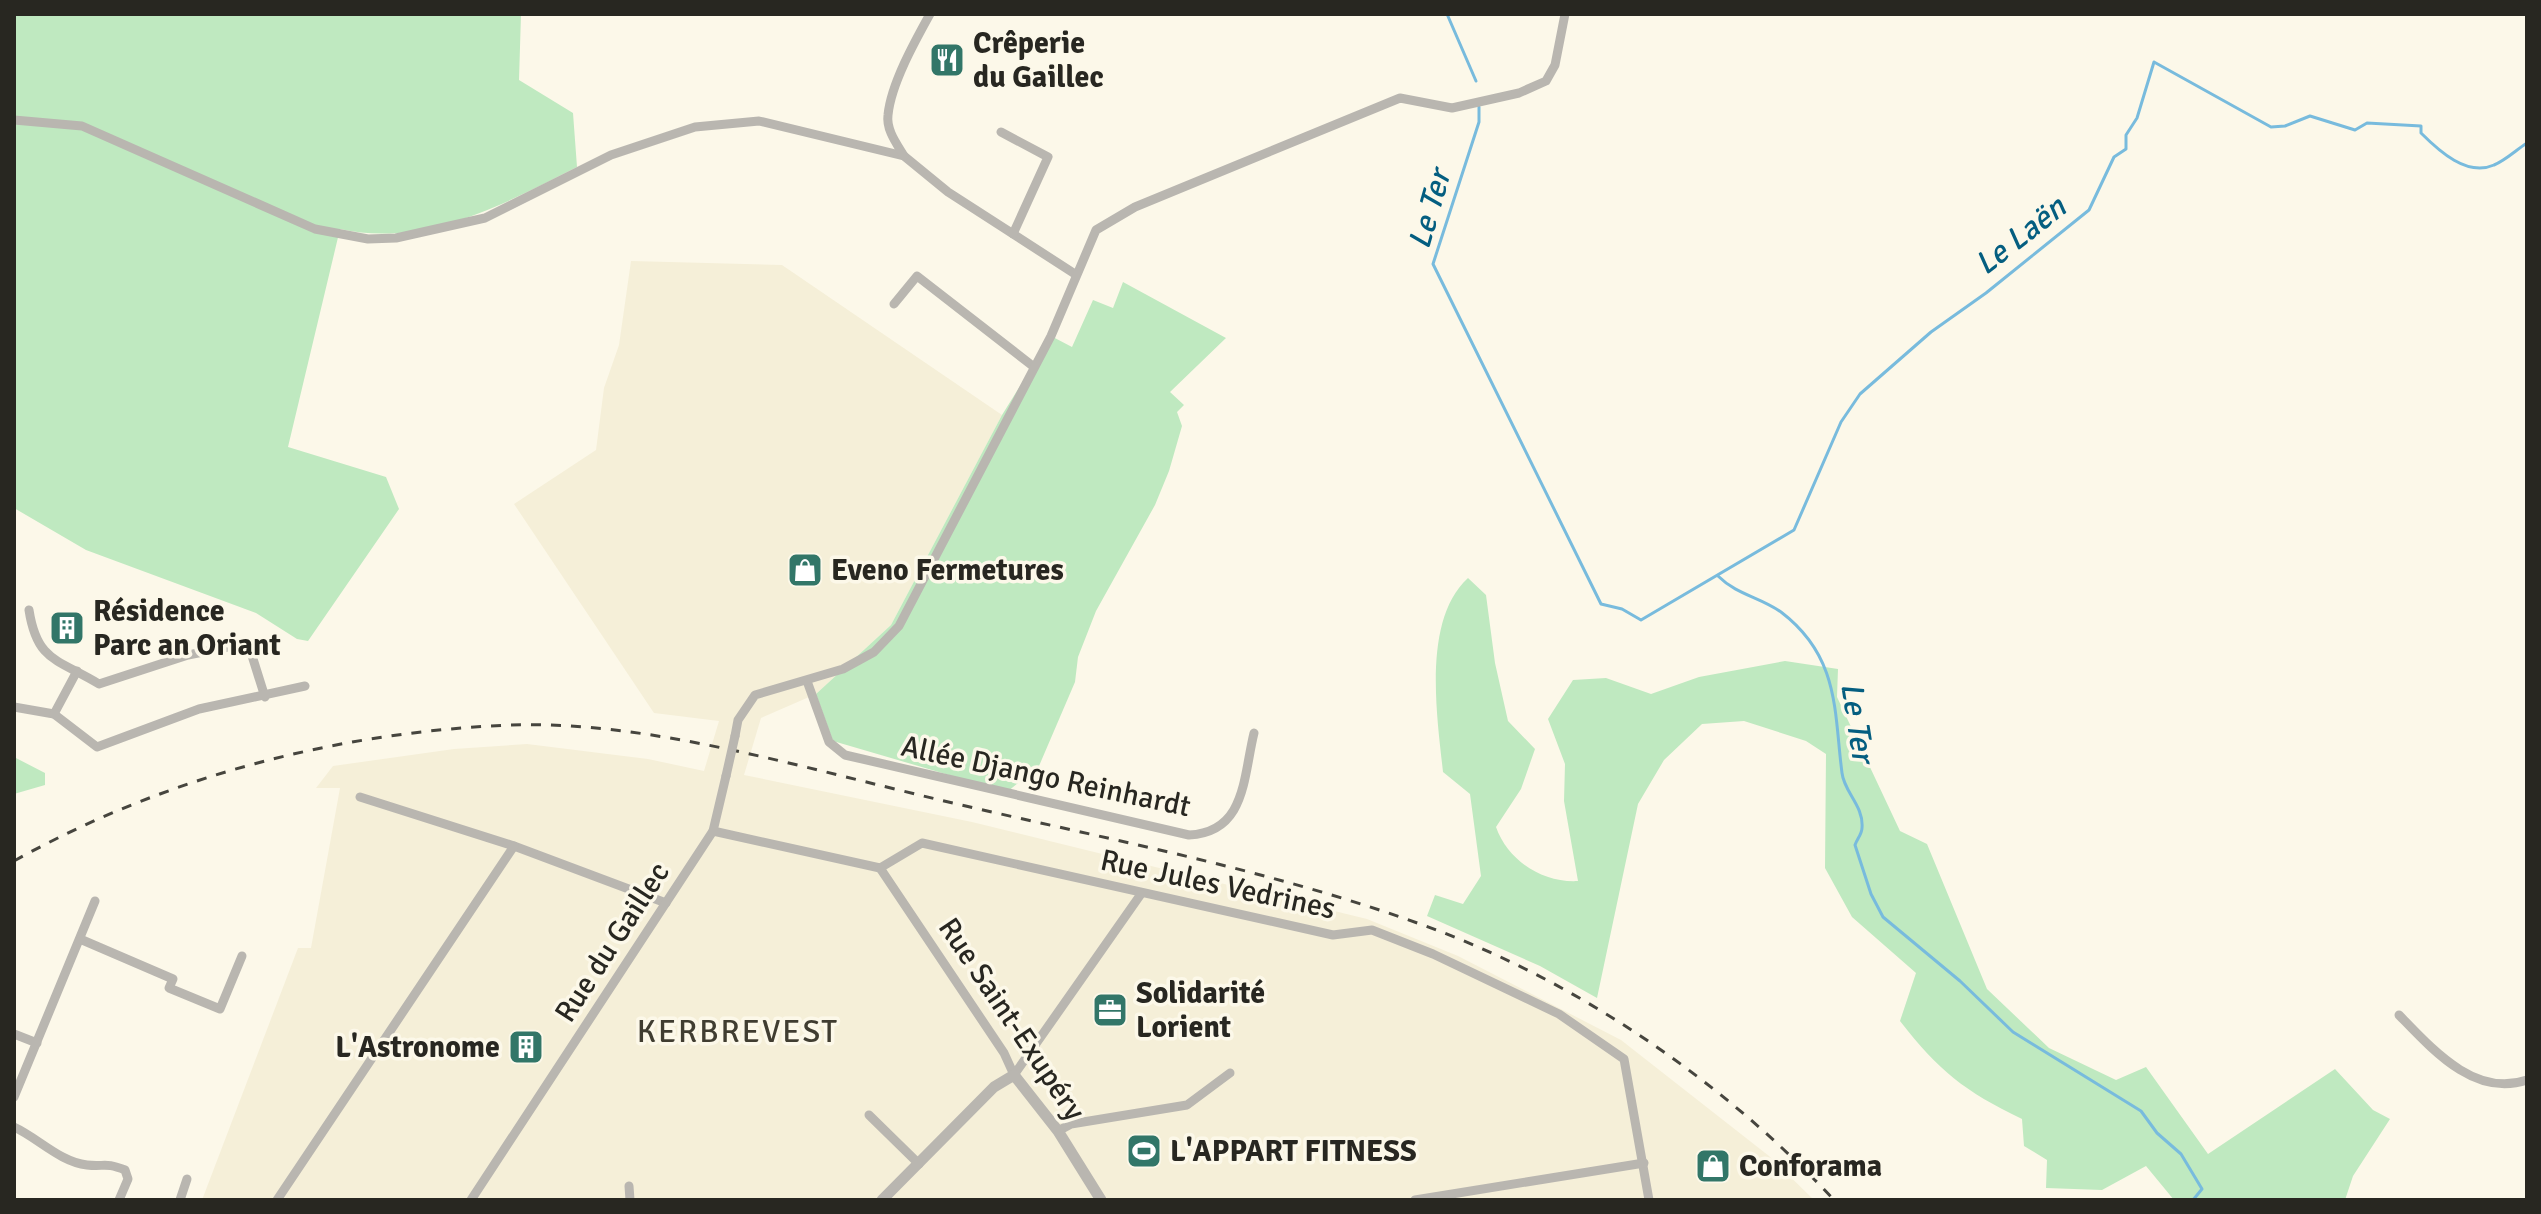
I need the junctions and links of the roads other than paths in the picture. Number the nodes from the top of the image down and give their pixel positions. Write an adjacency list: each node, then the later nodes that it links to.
1 (930, 14): 5 (street)
2 (1565, 14): 7 (street, Rue du Gaillec)
3 (14, 120): 5 (street)
4 (1001, 132): 6 (street)
5 (904, 156): 6 (street)
6 (1013, 234): 7 (street)
7 (1075, 274): 9 (street, Rue du Gaillec)
8 (894, 304): 9 (street)
9 (1034, 367): 12 (street, Rue du Gaillec)
10 (29, 610): 11 (street)
11 (77, 671): 14 (street); 16 (street)
12 (807, 681): 17 (street, Allée Django Reinhardt); 19 (street, Rue du Gaillec, bridge)
13 (305, 686): 14 (street)
14 (261, 697): 16 (street)
15 (14, 707): 16 (street)
16 (54, 714)
17 (1254, 733)
18 (360, 797): 20 (street)
19 (713, 831): 21 (street); 24 (street, Rue du Gaillec)
20 (514, 846): 24 (street); 43 (street)
21 (880, 868): 22 (street, Rue Jules Vedrines); 31 (street, Rue Saint-Exupéry)
22 (1141, 894): 31 (street); 37 (street, Rue Jules Vedrines)
23 (95, 901): 25 (street)
24 (666, 903): 44 (street, Rue du Gaillec)
25 (80, 939): 26 (street); 29 (street)
26 (242, 956)
27 (2399, 1015): 32 (street)
28 (14, 1034): 29 (street)
29 (37, 1043): 33 (street)
30 (1230, 1073): 36 (street)
31 (1014, 1075): 36 (street, Rue Saint-Exupéry); 38 (street)
32 (2527, 1080)
33 (14, 1097)
34 (869, 1115): 38 (street)
35 (14, 1127): 41 (street)
36 (1058, 1131): 47 (street, Rue Saint-Exupéry)
37 (1644, 1163): 48 (street); 49 (street)
38 (919, 1164): 46 (street)
39 (187, 1179): 42 (street)
40 (629, 1186): 45 (street)
41 (119, 1200)
42 (180, 1200)
43 (277, 1200)
44 (471, 1200)
45 (630, 1200)
46 (882, 1200)
47 (1101, 1200)
48 (1415, 1200)
49 (1649, 1200)

